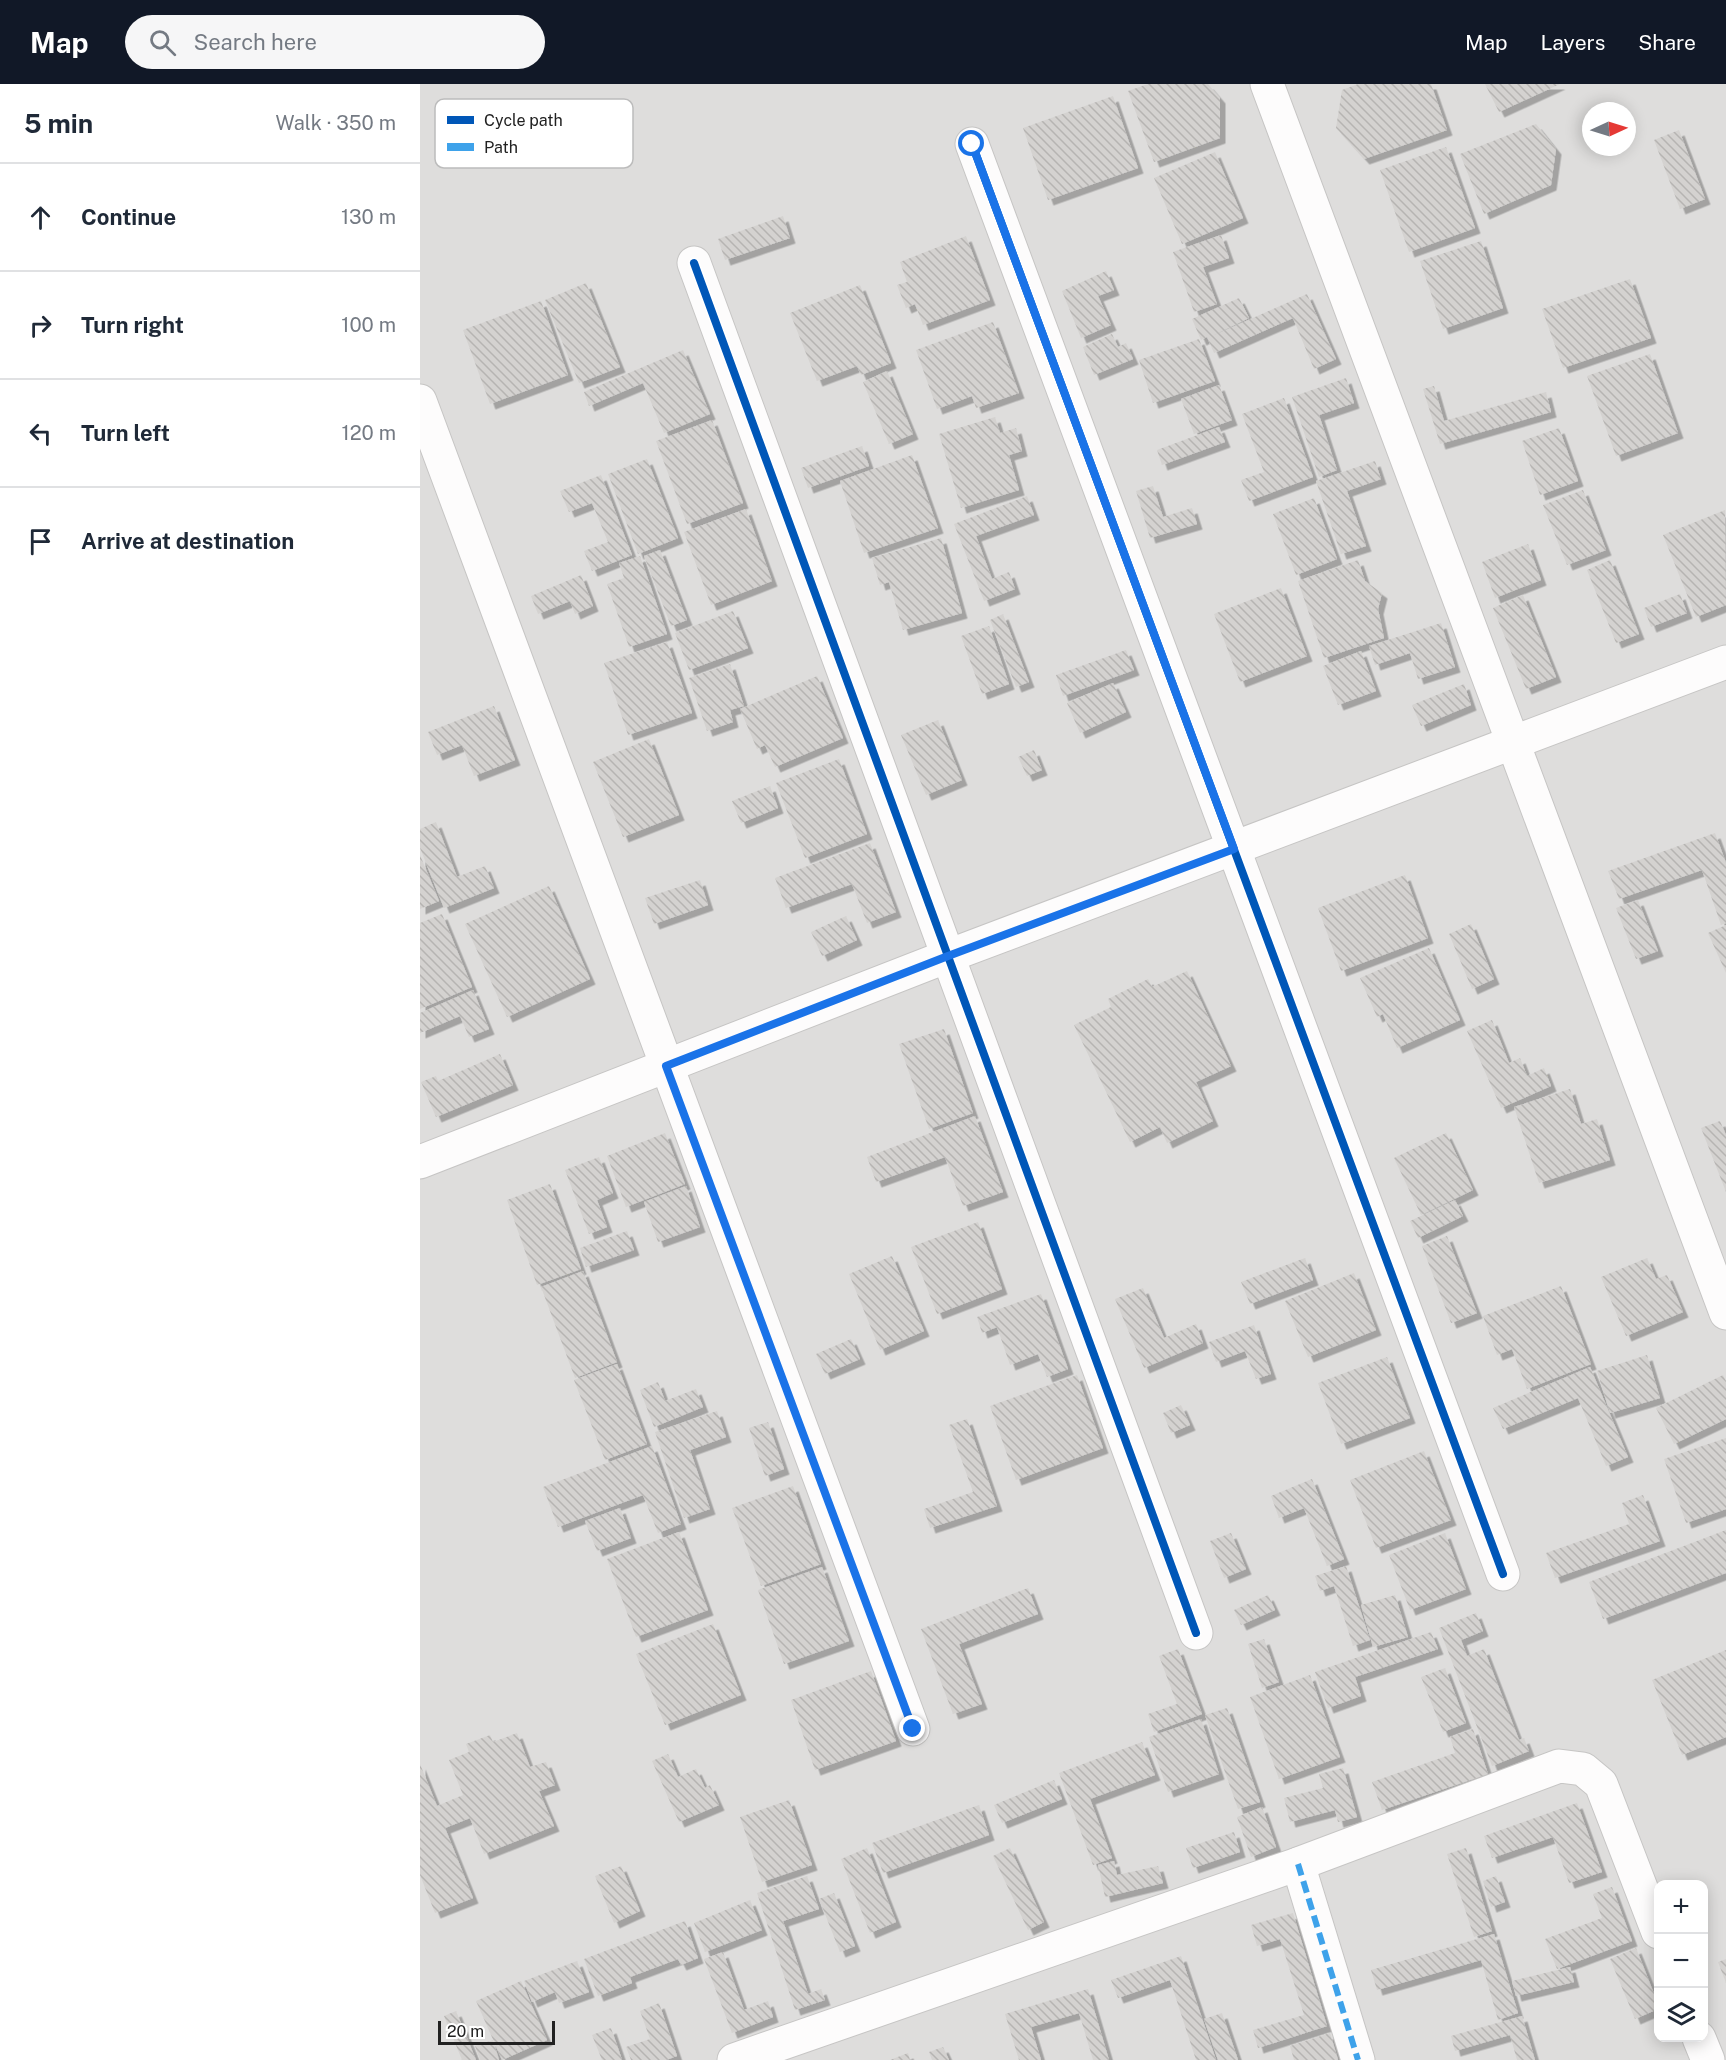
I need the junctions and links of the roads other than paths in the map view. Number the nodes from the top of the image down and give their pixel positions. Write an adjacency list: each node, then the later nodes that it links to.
1 (1267, 84): 6 (street)
2 (972, 144): 7 (street)
3 (694, 262): 8 (street)
4 (420, 401): 9 (street)
5 (1726, 662): 6 (street)
6 (1513, 743): 7 (street); 11 (street)
7 (1234, 849): 8 (street); 12 (street)
8 (948, 956): 9 (street); 13 (street)
9 (666, 1066): 10 (street); 14 (street)
10 (420, 1162)
11 (1726, 1313)
12 (1503, 1574)
13 (1197, 1633)
14 (913, 1729)
15 (1298, 1864): 16 (street); 18 (street); 19 (street)
16 (1654, 1919)
17 (1701, 2042): 20 (street)
18 (734, 2060)
19 (1358, 2060)
20 (1708, 2060)

